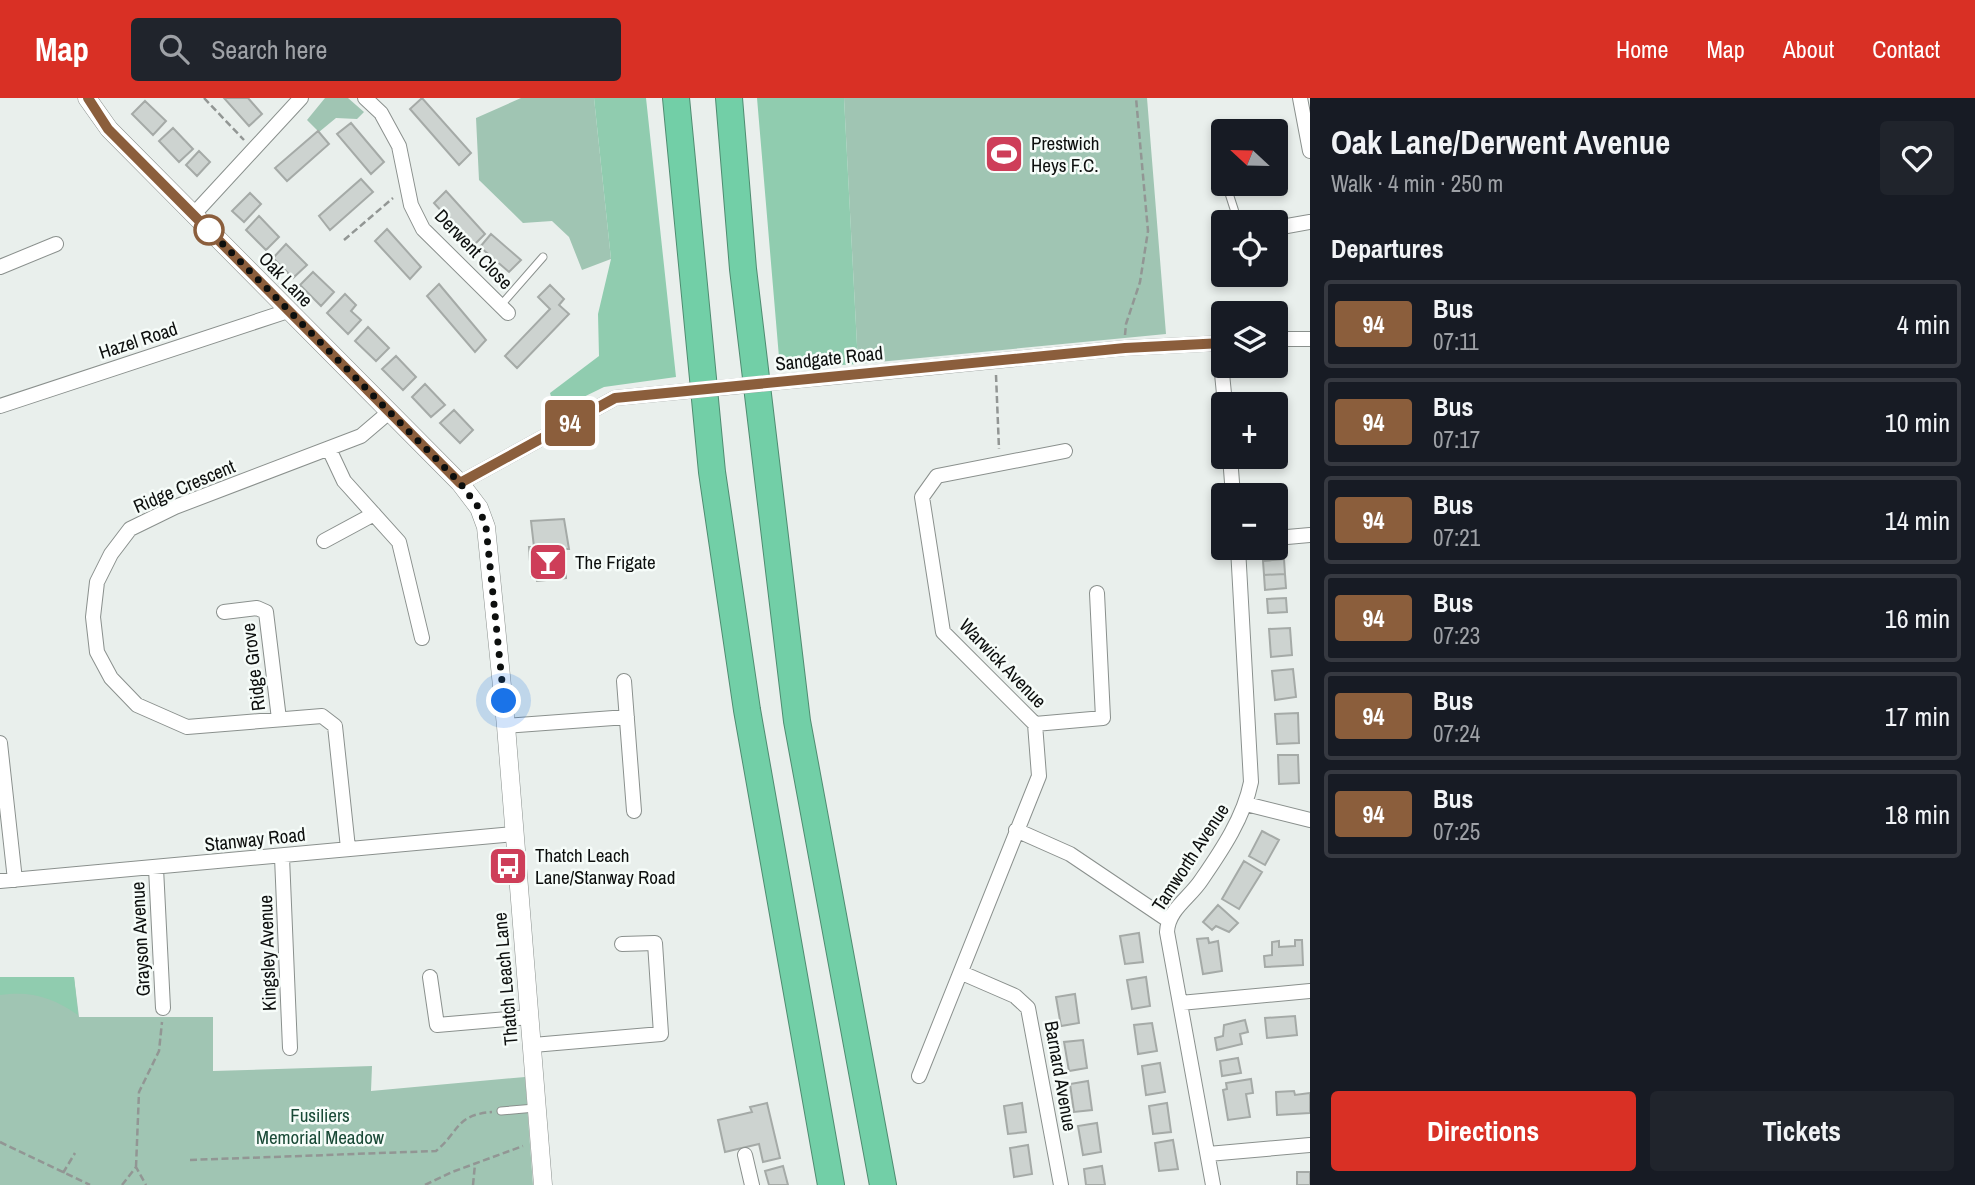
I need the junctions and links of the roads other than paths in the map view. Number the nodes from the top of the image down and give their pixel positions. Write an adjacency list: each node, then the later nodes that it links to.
1 (88, 98): 8 (street, Oak Lane)
2 (301, 98): 8 (street)
3 (365, 98): 14 (street, Derwent Close)
4 (676, 98): 65 (highway)
5 (729, 98): 66 (highway)
6 (1300, 98): 7 (street)
7 (1310, 151)
8 (194, 214): 15 (street, Oak Lane)
9 (1310, 222): 10 (street)
10 (1288, 226)
11 (56, 244): 13 (street)
12 (543, 257): 14 (lane)
13 (0, 267)
14 (504, 309)
15 (288, 311): 19 (street, Hazel Road); 20 (street, Oak Lane)
16 (1288, 339): 17 (street)
17 (1310, 339)
18 (1211, 344): 23 (street, Sandgate Road, bridge)
19 (0, 405)
20 (388, 413): 21 (street, Ridge Crescent); 23 (street, Oak Lane)
21 (329, 449): 24 (street); 34 (street, Ridge Crescent)
22 (1065, 451): 35 (street, Warwick Avenue)
23 (460, 483): 36 (street, Thatch Leach Lane)
24 (374, 514): 27 (street); 31 (street)
25 (1310, 535): 26 (street)
26 (1288, 537)
27 (324, 541)
28 (1239, 560): 38 (street, Tamworth Avenue)
29 (1097, 593): 35 (street)
30 (224, 612): 34 (street, Ridge Grove)
31 (422, 638)
32 (624, 681): 33 (street)
33 (627, 717): 36 (street); 39 (street)
34 (279, 719): 43 (street, Ridge Crescent)
35 (1035, 724): 41 (street, Warwick Avenue)
36 (506, 726): 42 (street, Thatch Leach Lane)
37 (0, 743): 46 (street)
38 (1246, 804): 40 (street); 47 (street, Tamworth Avenue)
39 (634, 811)
40 (1310, 820)
41 (1016, 830): 47 (street); 49 (street, Warwick Avenue)
42 (514, 834): 43 (street, Stanway Road); 54 (street, Thatch Leach Lane)
43 (348, 848): 44 (street, Stanway Road)
44 (282, 857): 45 (street, Stanway Road); 56 (street, Kingsley Avenue)
45 (156, 868): 46 (street, Stanway Road); 53 (street, Grayson Avenue)
46 (7, 881)
47 (1168, 920): 52 (street, Tamworth Avenue)
48 (622, 944): 55 (street)
49 (962, 973): 57 (street, Warwick Avenue); 67 (street, Barnard Avenue)
50 (430, 977): 54 (street)
51 (1310, 991): 52 (street)
52 (1181, 1003): 61 (street, Tamworth Avenue)
53 (163, 1008)
54 (530, 1017): 55 (street, Thatch Leach Lane)
55 (533, 1045): 58 (street, Thatch Leach Lane)
56 (290, 1048)
57 (919, 1076)
58 (537, 1108): 59 (lane); 63 (street, Thatch Leach Lane)
59 (501, 1111)
60 (1310, 1145): 61 (street)
61 (1208, 1154): 68 (street, Tamworth Avenue)
62 (745, 1156): 64 (street)
63 (543, 1185)
64 (752, 1185)
65 (831, 1185)
66 (883, 1185)
67 (1061, 1185)
68 (1213, 1185)

